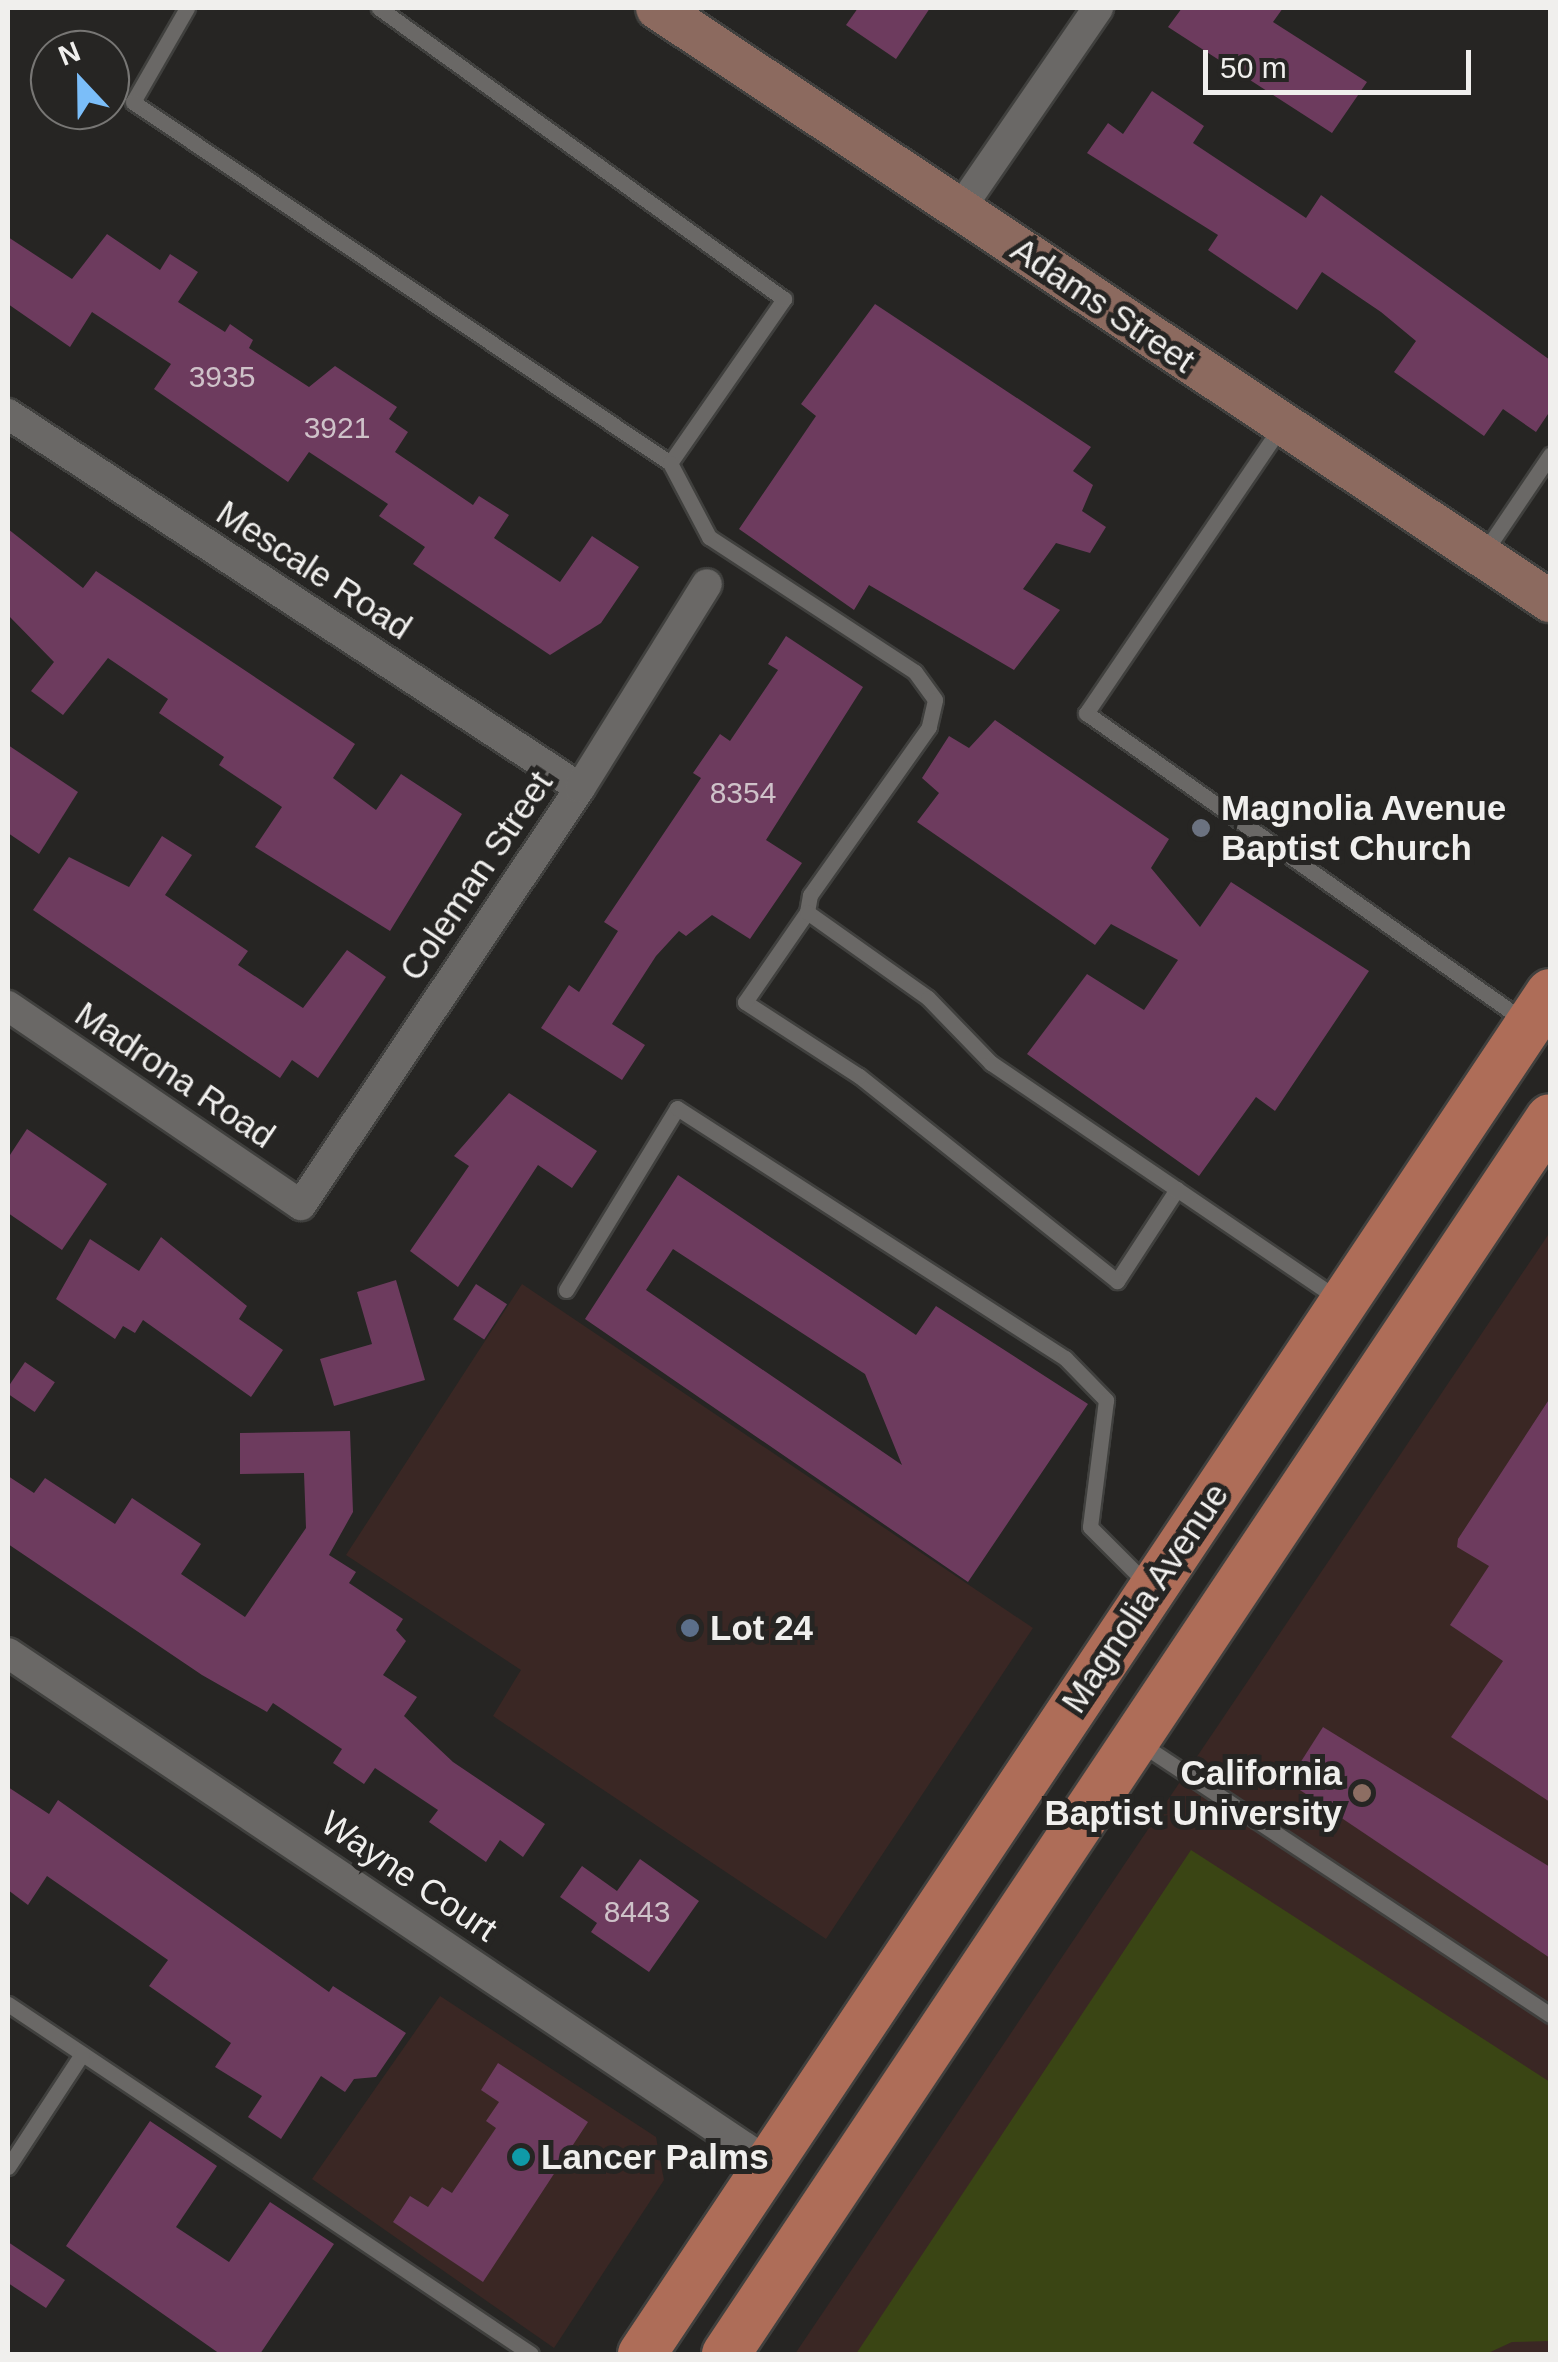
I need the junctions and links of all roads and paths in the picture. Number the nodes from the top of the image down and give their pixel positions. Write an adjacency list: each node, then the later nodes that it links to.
1 (187, 8): 9 (lane)
2 (379, 8): 9 (lane)
3 (657, 8): 5 (main road, Adams Street)
4 (1098, 8): 5 (street)
5 (960, 209): 7 (main road, Adams Street)
6 (8, 414): 13 (street, Mescale Road)
7 (1283, 424): 10 (main road, Adams Street); 16 (lane)
8 (1550, 455): 10 (lane)
9 (670, 463): 14 (lane)
10 (1481, 558): 12 (main road, Adams Street)
11 (706, 584): 13 (street, Coleman Street)
12 (1550, 602)
13 (580, 788): 19 (street, Coleman Street)
14 (807, 912): 18 (lane); 18 (lane)
15 (8, 1006): 19 (street, Madrona Road)
16 (1540, 1008): 21 (main road, Magnolia Avenue)
17 (1550, 1118): 24 (main road, Magnolia Avenue)
18 (1177, 1190): 21 (lane)
19 (300, 1205)
20 (566, 1290): 22 (lane)
21 (1343, 1302): 22 (main road, Magnolia Avenue)
22 (1152, 1588): 28 (main road, Magnolia Avenue)
23 (8, 1653): 28 (street, Wayne Court)
24 (1133, 1739): 26 (lane); 30 (main road, Magnolia Avenue)
25 (8, 2004): 27 (lane)
26 (1550, 2015)
27 (82, 2054): 29 (lane); 31 (lane)
28 (768, 2163): 30 (main road); 32 (main road, Magnolia Avenue)
29 (8, 2167)
30 (828, 2199): 33 (main road, Magnolia Avenue)
31 (531, 2354)
32 (642, 2354)
33 (726, 2354)

